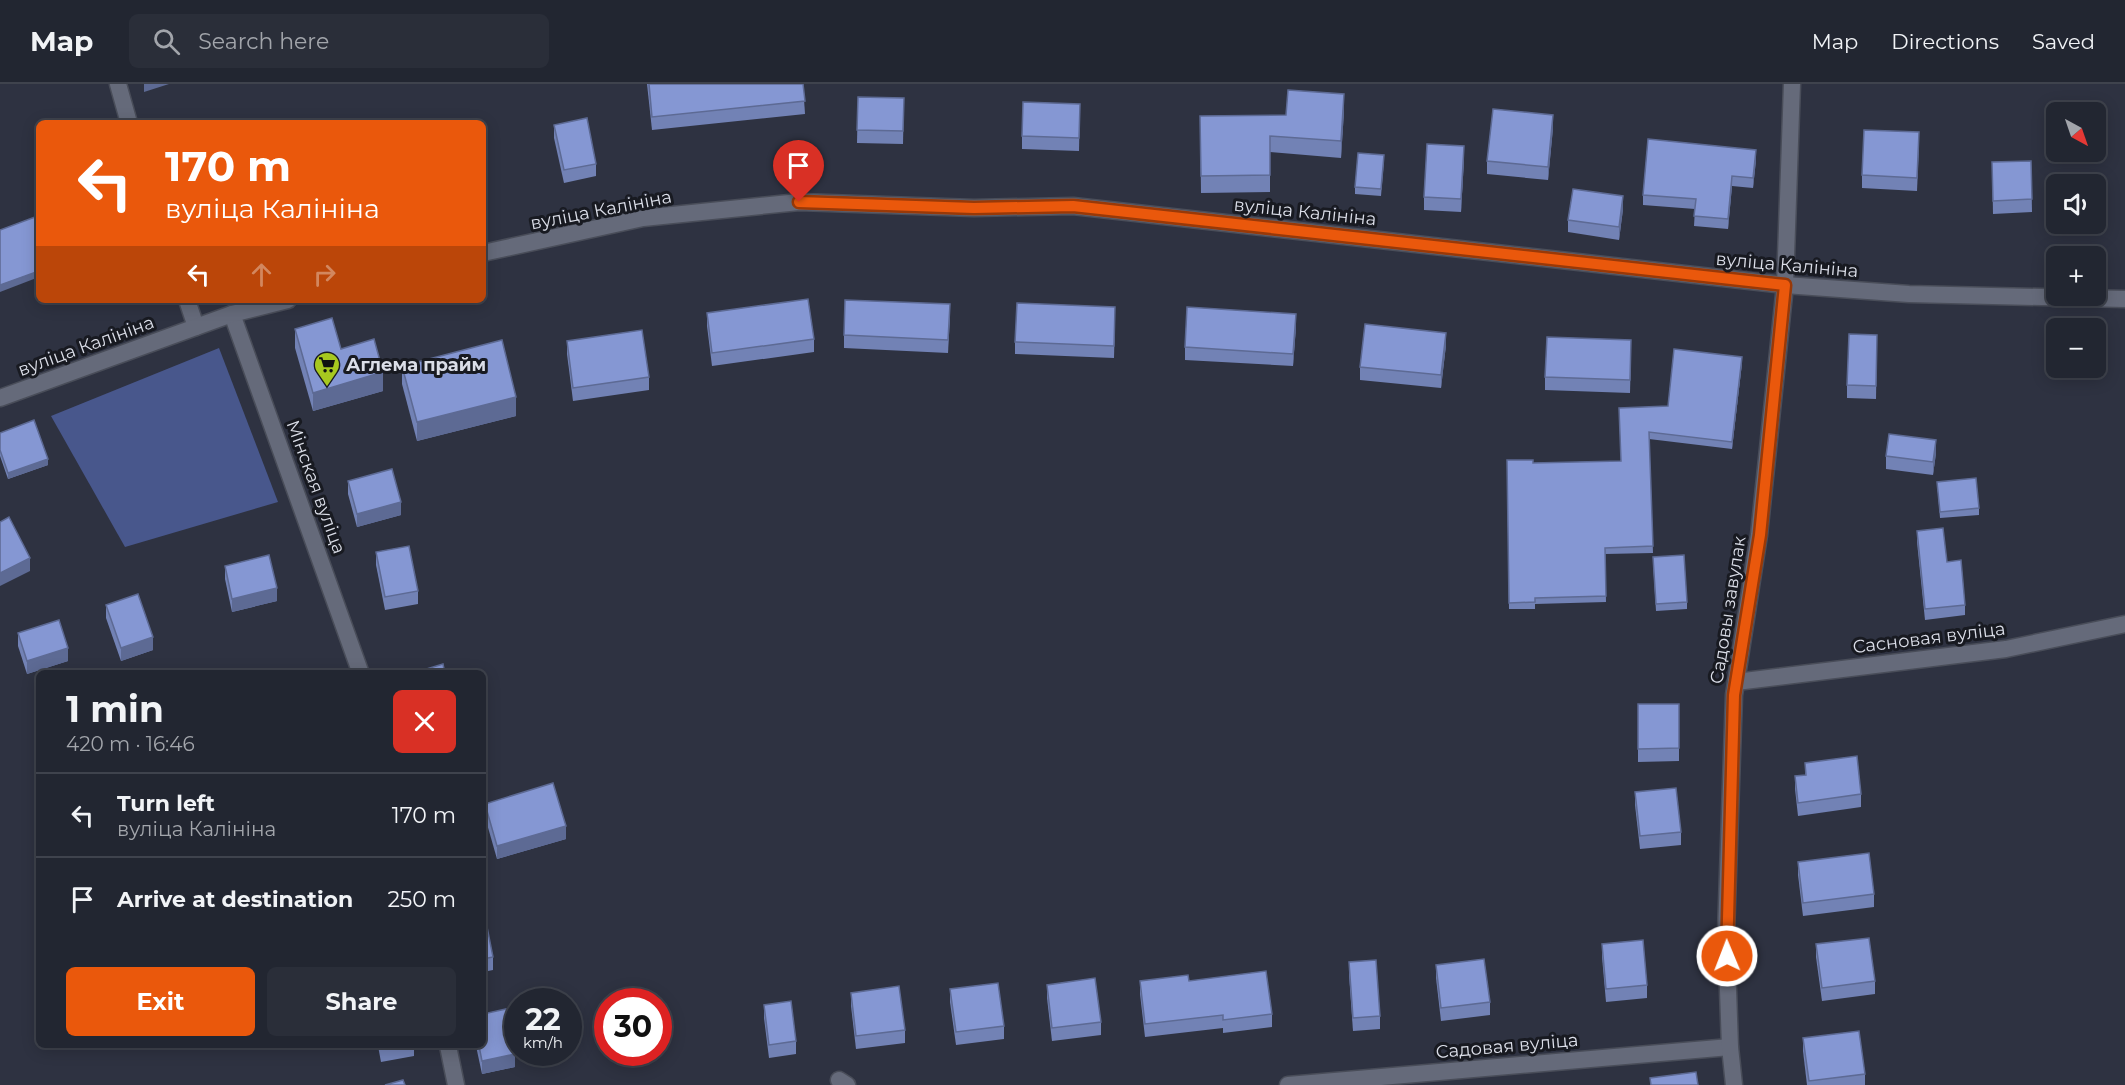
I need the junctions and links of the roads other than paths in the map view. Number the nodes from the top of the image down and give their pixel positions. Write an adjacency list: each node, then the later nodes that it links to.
1 (118, 84): 3 (street)
2 (1792, 84): 5 (street, Садовы завулак)
3 (128, 120)
4 (486, 252): 5 (street, вуліца Калініна)
5 (1785, 285): 6 (street, вуліца Калініна); 14 (street, Садовы завулак)
6 (2125, 298)
7 (188, 303): 10 (street)
8 (276, 303): 9 (street, вуліца Калініна)
9 (232, 314): 10 (street, вуліца Калініна); 13 (street, Мінская вуліца)
10 (196, 327): 11 (street, вуліца Калініна)
11 (0, 398)
12 (2125, 624): 14 (street, Сасновая вуліца)
13 (360, 670)
14 (1736, 682): 15 (street, Садовы завулак)
15 (1730, 1047): 18 (street, Садовая вуліца); 19 (street, Садовы завулак)
16 (448, 1048): 17 (street)
17 (456, 1085)
18 (1288, 1085)
19 (1734, 1085)

